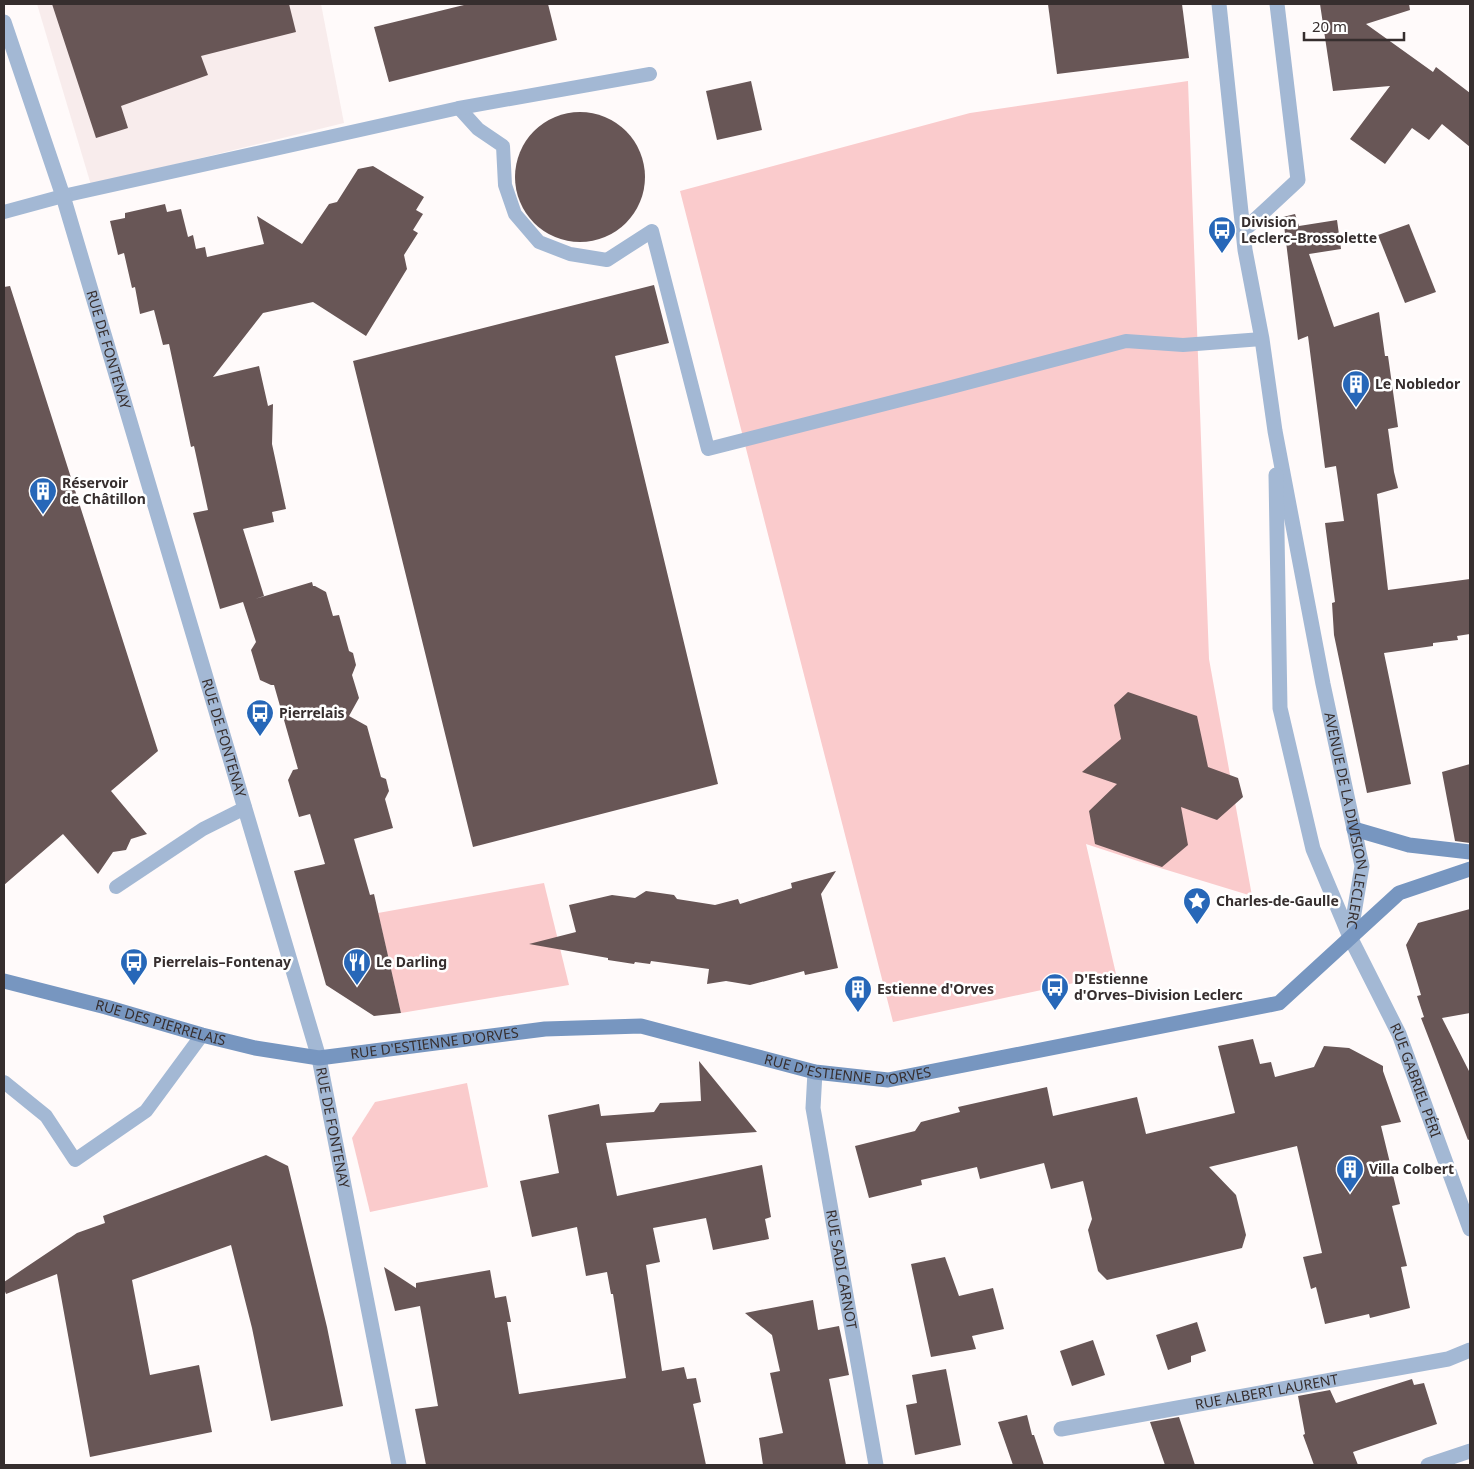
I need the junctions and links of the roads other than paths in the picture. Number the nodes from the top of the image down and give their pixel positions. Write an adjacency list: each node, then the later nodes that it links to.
1 (1219, 4): 8 (street, AVENUE DE LA DIVISION LECLERC)
2 (1277, 4): 8 (street)
3 (4, 22): 6 (street, RUE DE FONTENAY)
4 (650, 74): 5 (lane)
5 (459, 108): 6 (lane); 9 (lane)
6 (63, 196): 7 (lane); 11 (street, RUE DE FONTENAY)
7 (4, 212)
8 (1243, 231): 9 (street, AVENUE DE LA DIVISION LECLERC)
9 (1262, 339): 10 (street, AVENUE DE LA DIVISION LECLERC)
10 (1275, 431): 12 (street, AVENUE DE LA DIVISION LECLERC); 16 (street, AVENUE DE LA DIVISION LECLERC)
11 (245, 808): 15 (lane); 19 (street, RUE DE FONTENAY)
12 (1354, 829): 13 (main road); 16 (street, AVENUE DE LA DIVISION LECLERC)
13 (1470, 852)
14 (1470, 868): 16 (main road, RUE D'ESTIENNE D'ORVES)
15 (116, 887)
16 (1350, 937): 20 (main road, RUE D'ESTIENNE D'ORVES); 22 (street, RUE GABRIEL PÉRI)
17 (4, 981): 18 (main road, RUE DES PIERRELAIS)
18 (202, 1035): 19 (main road, RUE DES PIERRELAIS); 21 (lane)
19 (318, 1058): 20 (main road, RUE D'ESTIENNE D'ORVES); 26 (street, RUE DE FONTENAY)
20 (815, 1072): 27 (street, RUE SADI CARNOT)
21 (4, 1082)
22 (1470, 1230)
23 (1470, 1350): 24 (street, RUE ALBERT LAURENT)
24 (1061, 1429)
25 (1470, 1451): 28 (street)
26 (398, 1465)
27 (876, 1465)
28 (1428, 1465)

